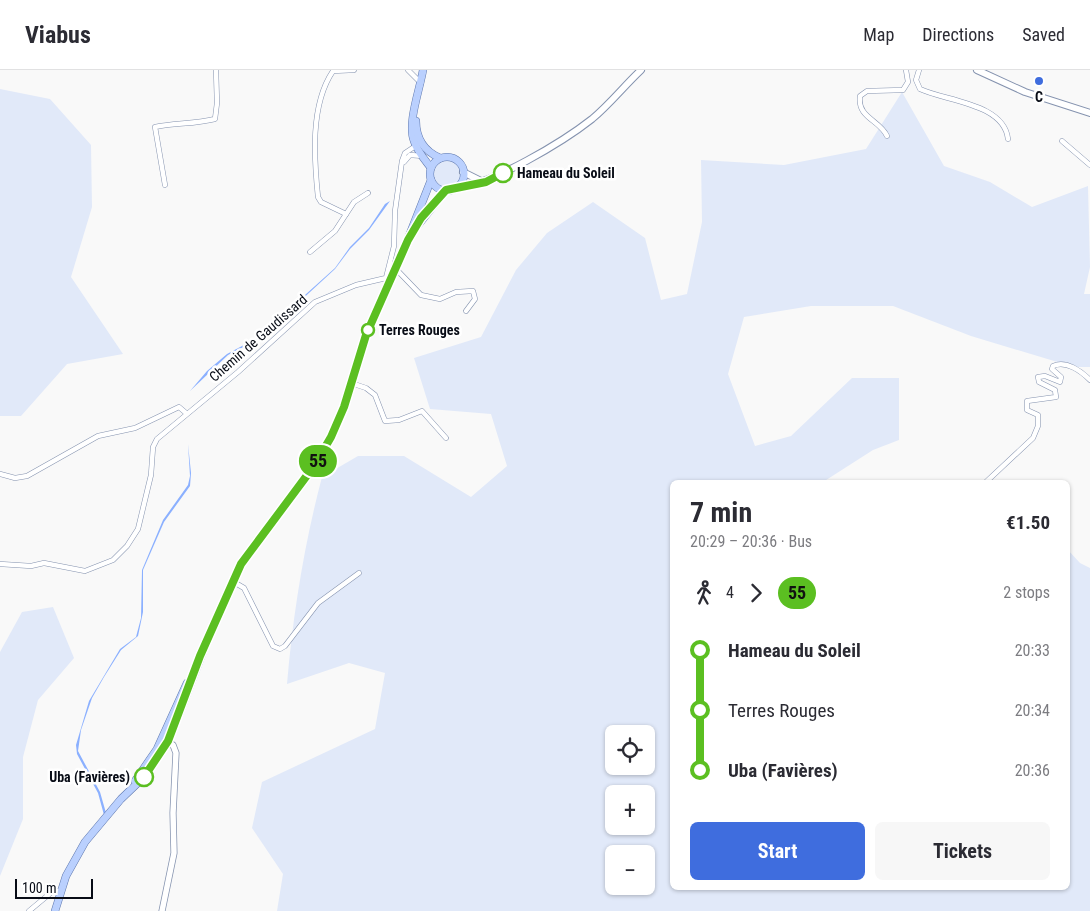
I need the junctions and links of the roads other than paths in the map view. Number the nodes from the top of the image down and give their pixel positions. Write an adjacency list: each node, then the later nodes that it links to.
1 (216, 70): 25 (street)
2 (354, 70): 29 (street)
3 (401, 70): 4 (street)
4 (408, 70): 10 (street)
5 (425, 70): 10 (main road); 16 (main road)
6 (641, 70): 24 (main road)
7 (906, 70): 12 (street)
8 (919, 70): 13 (street)
9 (977, 70): 11 (main road)
10 (421, 82): 15 (main road)
11 (1090, 113)
12 (887, 136)
13 (1008, 139)
14 (1062, 141): 19 (street)
15 (415, 145): 16 (street); 17 (main road); 20 (street)
16 (425, 148): 18 (main road)
17 (422, 156): 20 (street); 21 (main road)
18 (440, 158): 21 (main road); 22 (main road)
19 (1090, 165)
20 (401, 168): 36 (street, Chemin de Gaudissard)
21 (431, 168): 23 (main road)
22 (463, 172): 24 (main road); 26 (main road)
23 (431, 180): 27 (main road); 30 (main road)
24 (483, 182): 26 (main road)
25 (165, 185)
26 (457, 187): 27 (main road)
27 (446, 190): 30 (main road)
28 (368, 193): 29 (street)
29 (346, 214): 31 (street)
30 (408, 240): 32 (main road)
31 (310, 252)
32 (396, 269): 33 (street); 35 (main road)
33 (466, 311)
34 (1090, 380): 39 (street)
35 (351, 383): 37 (street); 42 (main road)
36 (186, 413): 38 (street); 40 (street)
37 (446, 438)
38 (0, 474)
39 (988, 480)
40 (0, 564)
41 (359, 573): 42 (street)
42 (232, 581): 43 (main road)
43 (165, 740): 44 (main road); 47 (street)
44 (60, 891): 45 (street); 46 (main road)
45 (29, 911)
46 (55, 911)
47 (162, 911)

